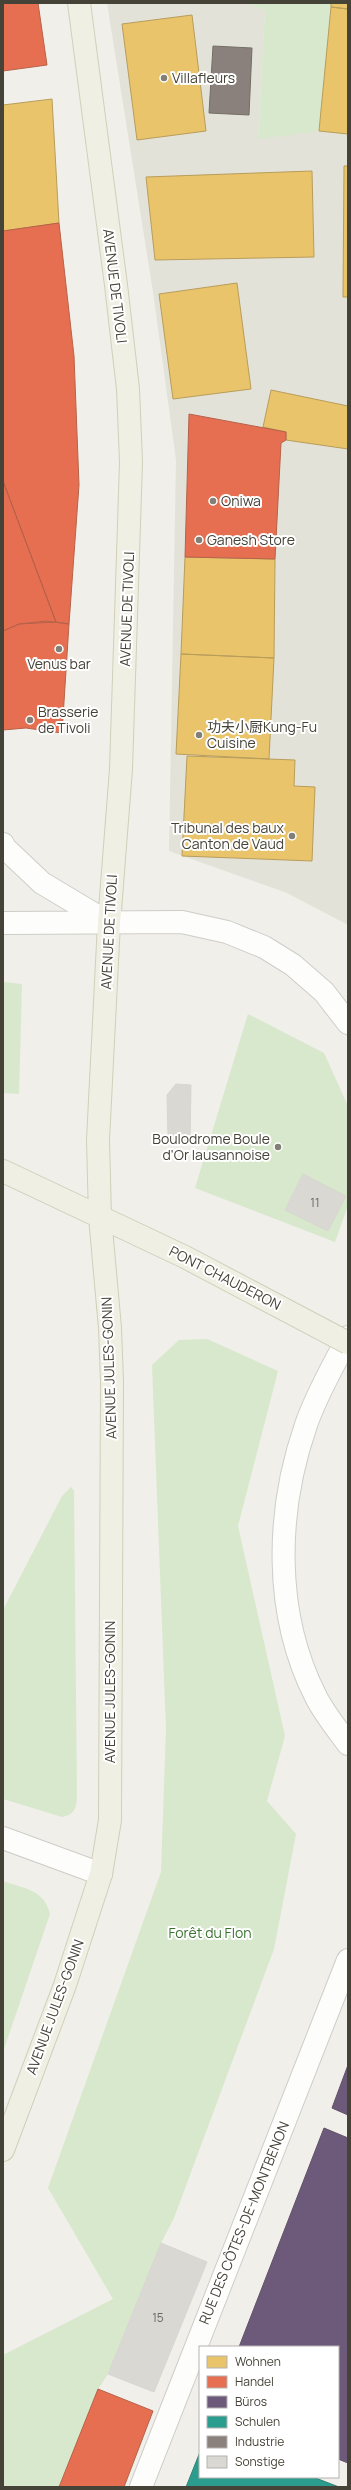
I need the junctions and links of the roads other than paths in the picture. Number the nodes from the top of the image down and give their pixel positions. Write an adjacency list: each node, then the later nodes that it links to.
1 (79, 3): 4 (main road, AVENUE DE TIVOLI)
2 (3, 844): 4 (street)
3 (3, 923): 4 (street)
4 (109, 923): 5 (street); 7 (main road, AVENUE DE TIVOLI)
5 (348, 1023)
6 (3, 1171): 7 (main road, PONT CHAUDERON)
7 (100, 1217): 9 (main road, PONT CHAUDERON, bridge); 12 (main road, AVENUE JULES-GONIN)
8 (348, 1337): 10 (street)
9 (348, 1343)
10 (348, 1744)
11 (3, 1838): 12 (street)
12 (101, 1874): 14 (main road, AVENUE JULES-GONIN)
13 (348, 1960): 15 (street, RUE DES CÔTES-DE-MONTBENON)
14 (3, 2150)
15 (141, 2487)

